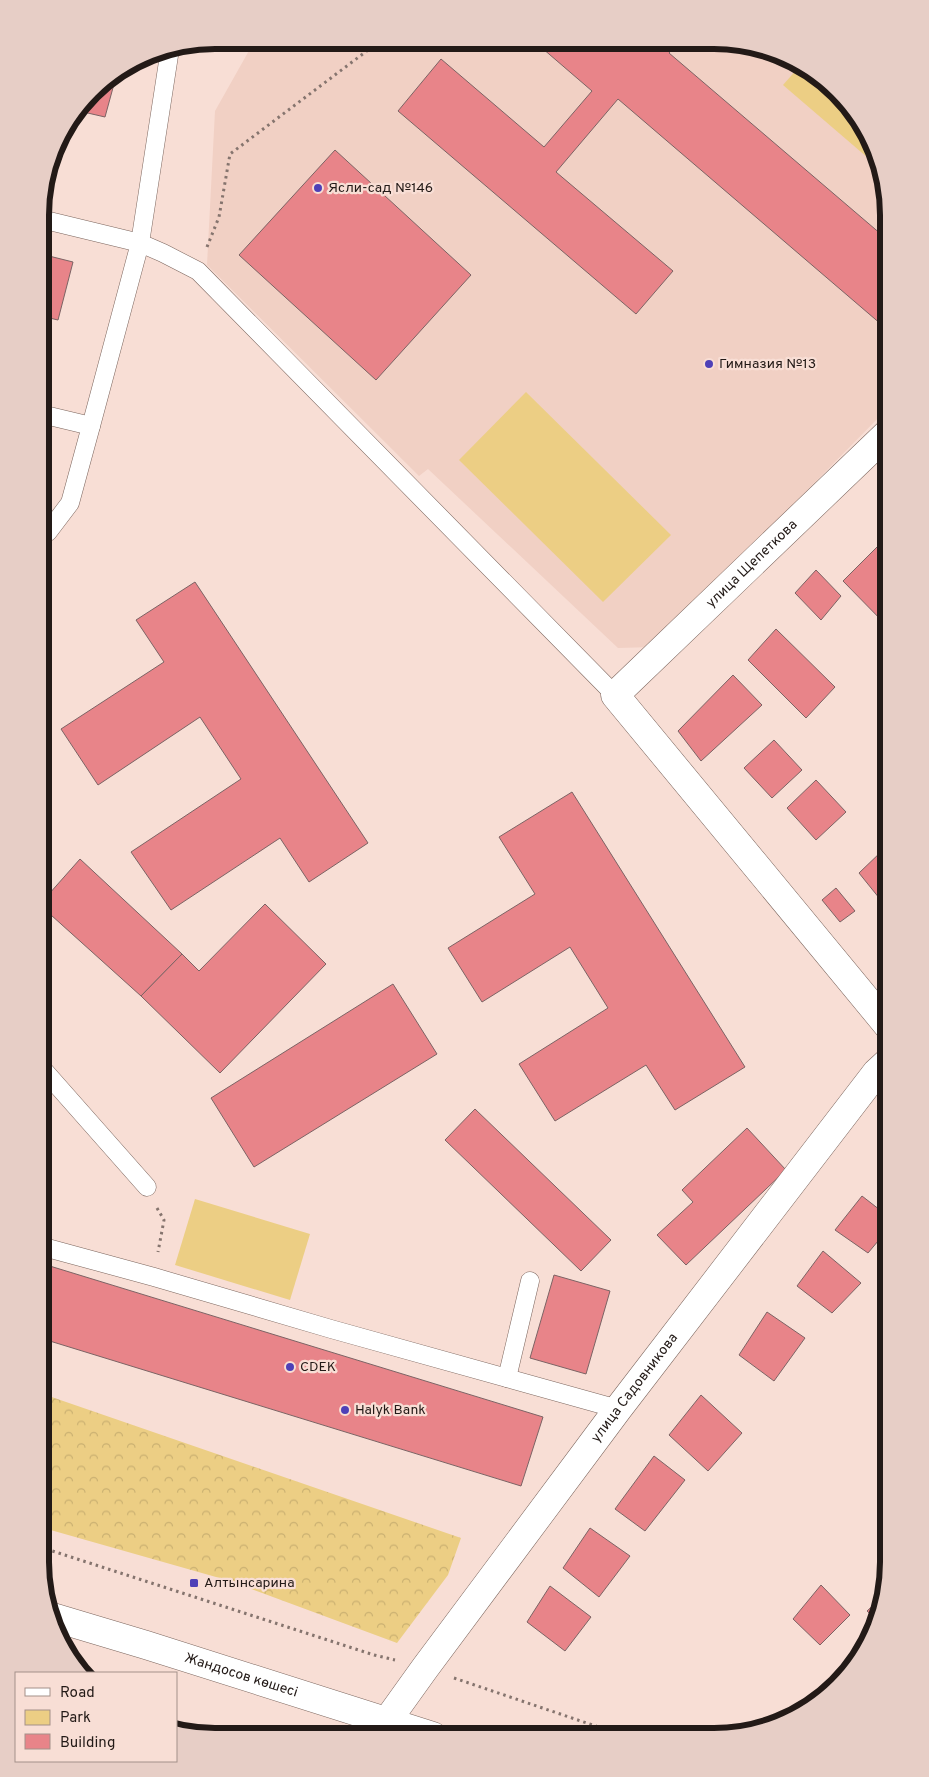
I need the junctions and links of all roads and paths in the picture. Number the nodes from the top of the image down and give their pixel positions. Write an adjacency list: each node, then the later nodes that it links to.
1 (369, 49): 5 (path)
2 (169, 56): 4 (lane)
3 (49, 221): 4 (lane)
4 (140, 243): 5 (lane); 7 (lane)
5 (198, 271): 10 (lane)
6 (49, 416): 7 (lane)
7 (91, 426): 9 (lane)
8 (880, 441): 10 (street, улица Щепеткова)
9 (49, 531)
10 (615, 695): 11 (street)
11 (880, 1016)
12 (880, 1069): 19 (street, улица Садовникова)
13 (49, 1077): 14 (lane)
14 (147, 1187): 16 (path)
15 (49, 1248): 16 (lane)
16 (154, 1277): 18 (lane)
17 (530, 1281): 18 (lane)
18 (506, 1378): 19 (lane)
19 (618, 1409): 22 (street, улица Садовникова)
20 (49, 1550): 22 (path)
21 (60, 1619): 23 (street, Жандосов көшесі)
22 (425, 1668): 23 (street, улица Садовникова); 25 (path)
23 (387, 1722): 24 (street, Жандосов көшесі)
24 (407, 1728)
25 (602, 1728)

